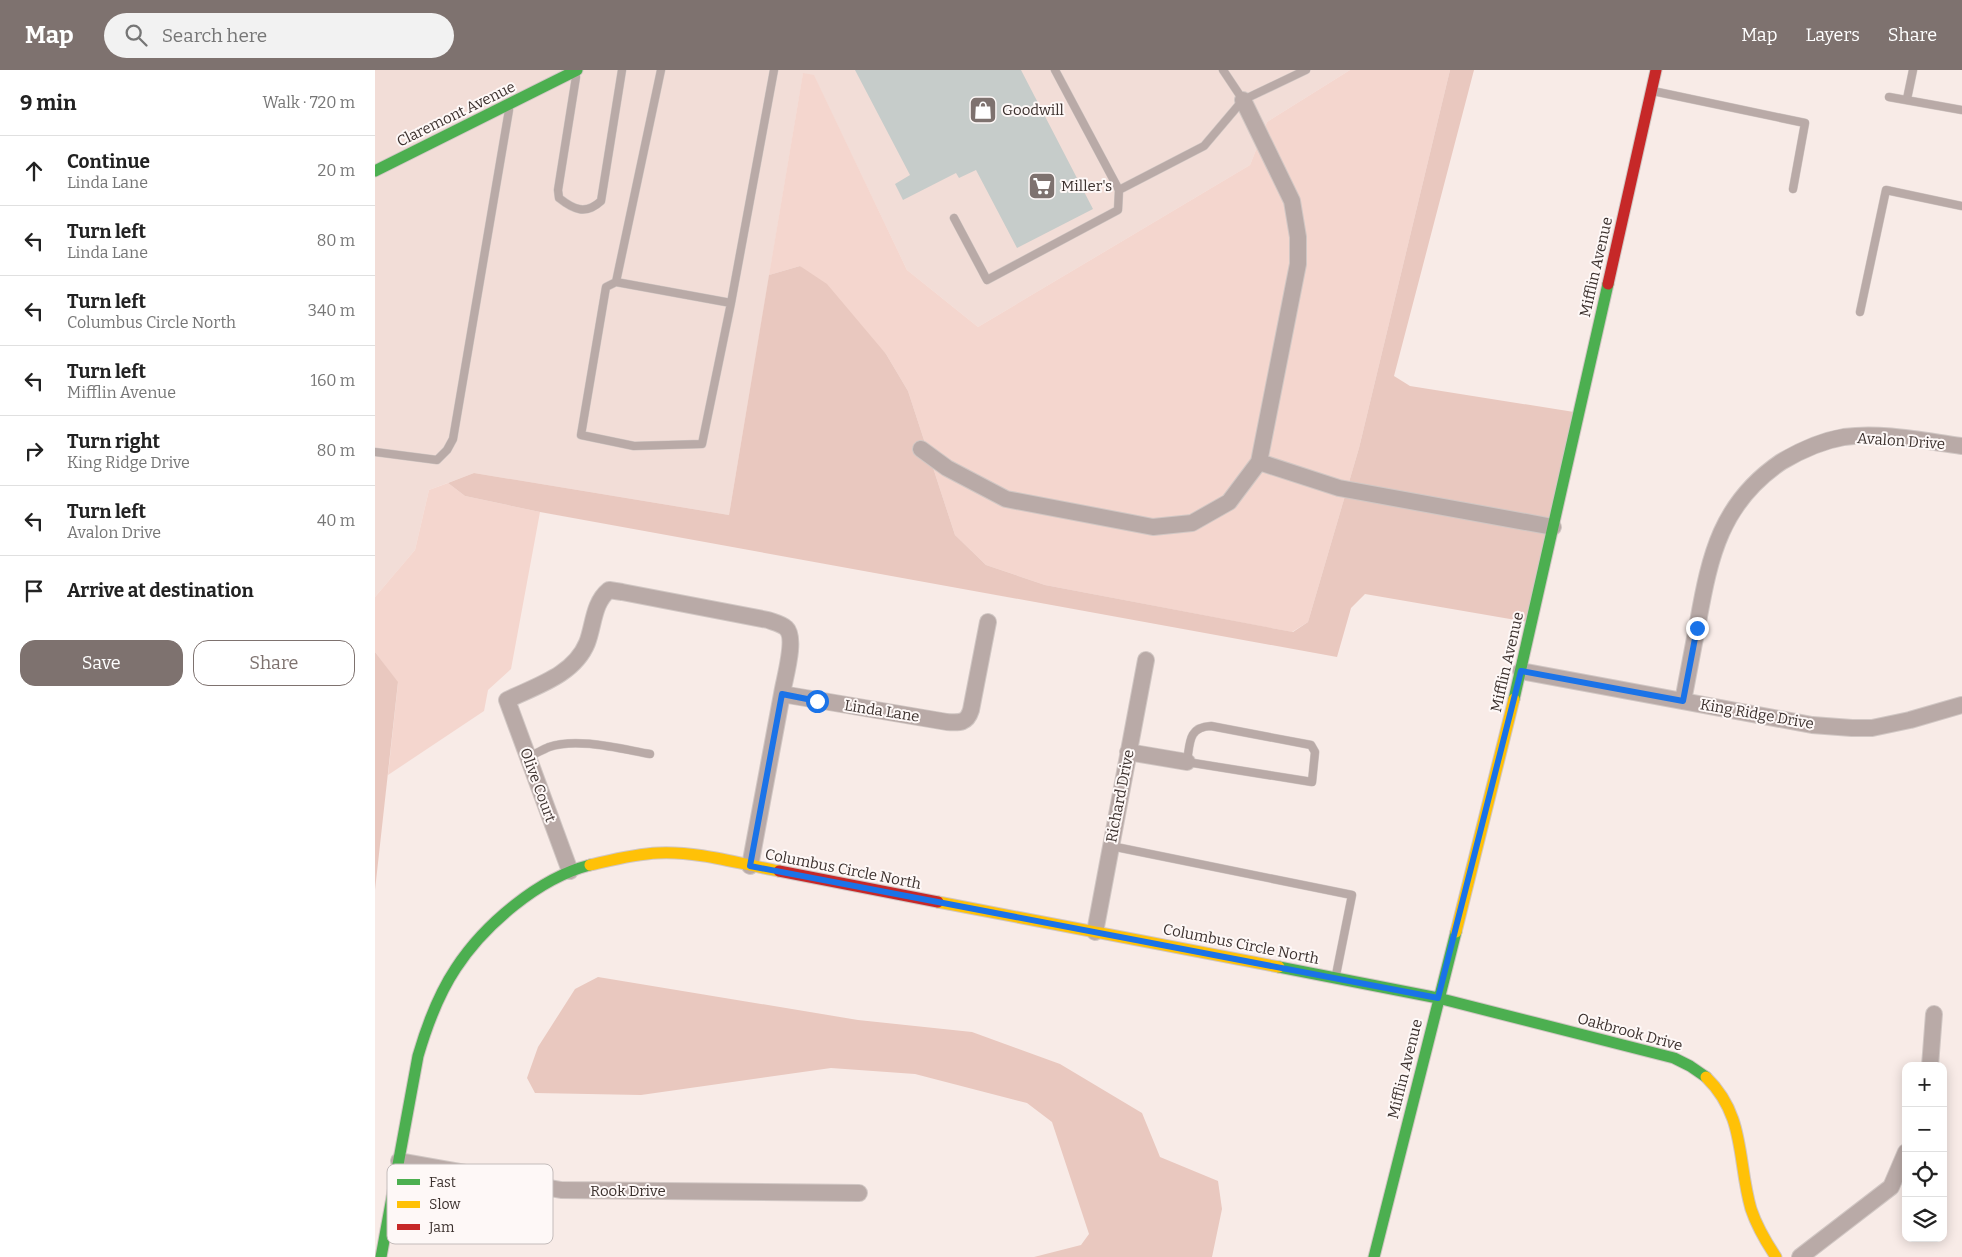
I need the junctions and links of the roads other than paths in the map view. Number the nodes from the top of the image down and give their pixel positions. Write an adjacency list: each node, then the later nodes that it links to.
1 (577, 70): 2 (lane); 14 (street, Claremont Avenue)
2 (622, 70)
3 (661, 70): 21 (lane)
4 (774, 70): 22 (lane)
5 (1055, 70): 18 (lane)
6 (1223, 70): 13 (lane)
7 (1306, 70): 13 (lane)
8 (1656, 70): 10 (street, Mifflin Avenue)
9 (1913, 70): 12 (lane)
10 (1651, 91): 17 (lane); 28 (street, Mifflin Avenue)
11 (1889, 97): 12 (lane)
12 (1907, 99): 15 (lane)
13 (1243, 100): 18 (lane); 27 (street)
14 (509, 105): 16 (street, Claremont Avenue); 26 (lane)
15 (1962, 110)
16 (375, 171)
17 (1793, 189)
18 (1119, 190): 20 (lane)
19 (1962, 206): 23 (lane)
20 (954, 218)
21 (616, 282): 22 (lane); 22 (lane)
22 (731, 303)
23 (1860, 312)
24 (1962, 446): 33 (street, Avalon Drive)
25 (921, 449): 27 (street)
26 (375, 452)
27 (1259, 462): 28 (street)
28 (1553, 527): 31 (street, Mifflin Avenue)
29 (988, 622): 32 (street, Linda Lane)
30 (1146, 660): 35 (street, Richard Drive)
31 (1521, 671): 33 (street, King Ridge Drive); 44 (street, Mifflin Avenue)
32 (782, 694): 37 (street, Olive Court); 40 (street)
33 (1683, 701): 34 (street, King Ridge Drive)
34 (1962, 704)
35 (1128, 752): 38 (street); 39 (street, Richard Drive)
36 (650, 754): 37 (lane)
37 (528, 757): 41 (street, Olive Court)
38 (1187, 762): 38 (lane)
39 (1111, 846): 42 (street, Richard Drive); 43 (lane)
40 (750, 866): 41 (street, Columbus Circle North); 42 (street, Columbus Circle North)
41 (570, 872): 47 (street, Columbus Circle North)
42 (1095, 932): 43 (street, Columbus Circle North)
43 (1335, 978): 44 (street, Columbus Circle North)
44 (1438, 998): 55 (street, Mifflin Avenue); 56 (street, Oakbrook Drive)
45 (1934, 1014): 46 (street)
46 (1930, 1062)
47 (399, 1161): 49 (street, Columbus Circle North); 50 (street, Rook Drive)
48 (1902, 1161): 57 (street)
49 (398, 1164)
50 (416, 1164)
51 (553, 1189): 52 (street, Rook Drive)
52 (859, 1193)
53 (387, 1225): 54 (street, Columbus Circle North)
54 (381, 1257)
55 (1374, 1257)
56 (1776, 1257)
57 (1800, 1257)

